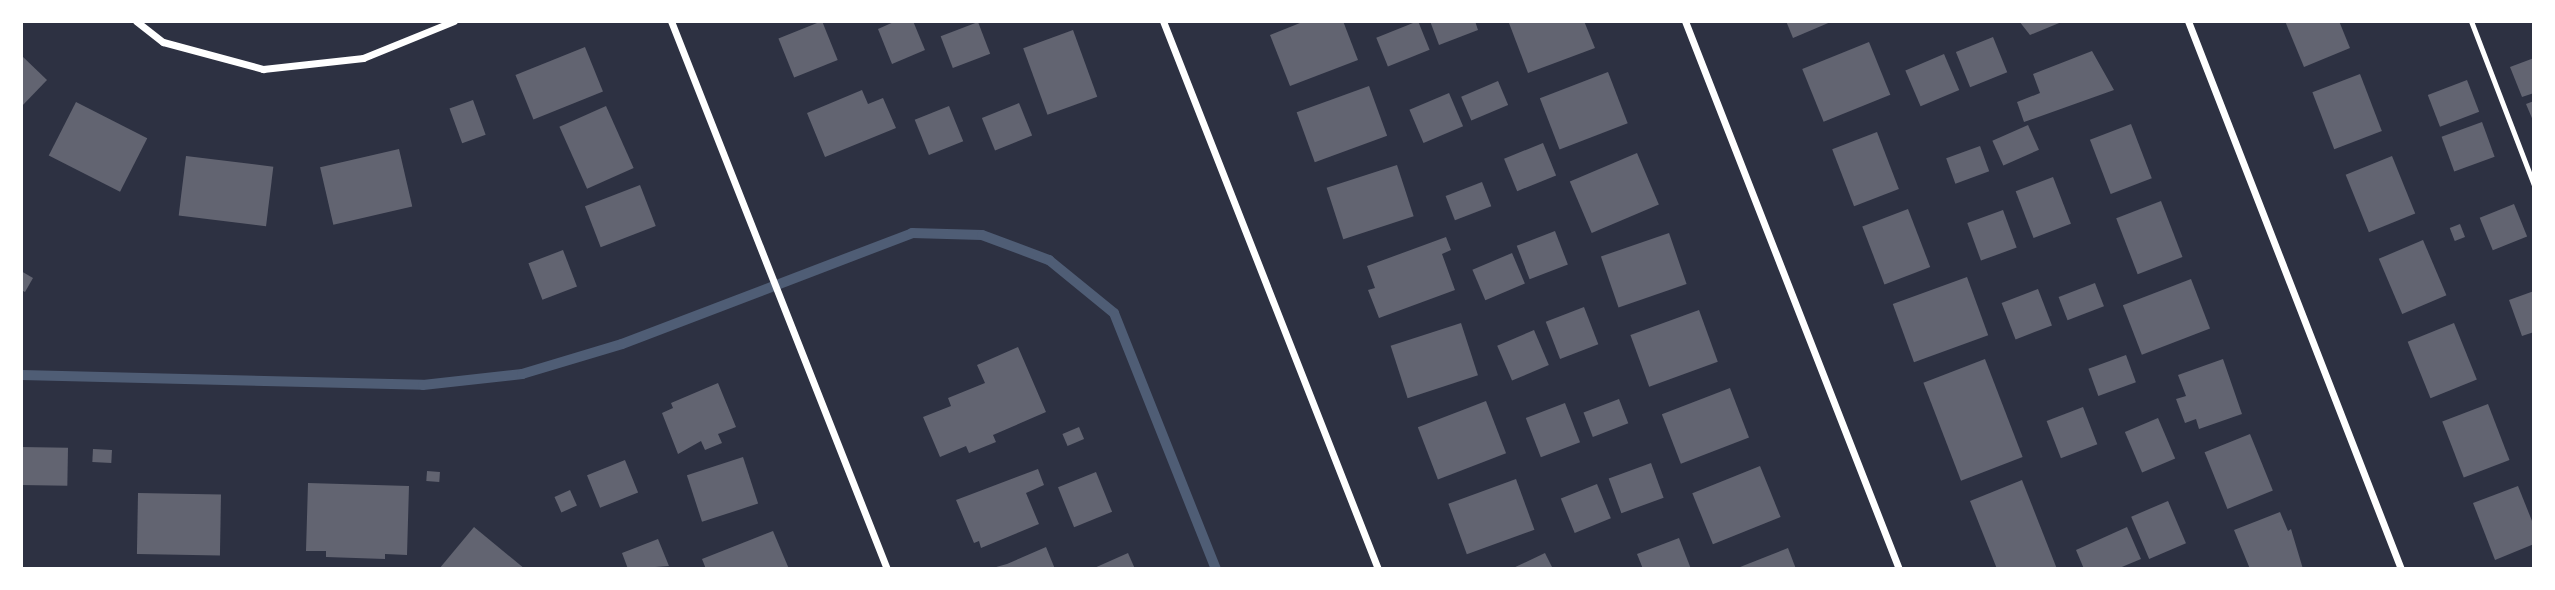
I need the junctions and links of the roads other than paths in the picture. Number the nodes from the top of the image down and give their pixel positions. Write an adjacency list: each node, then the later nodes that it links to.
1 (136, 21): 2 (street)
2 (454, 21)
3 (671, 21): 9 (street)
4 (1163, 21): 10 (street)
5 (1685, 21): 11 (street)
6 (2188, 21): 12 (street)
7 (2471, 21): 8 (lane)
8 (2534, 185)
9 (887, 569)
10 (1378, 569)
11 (1899, 569)
12 (2401, 569)

